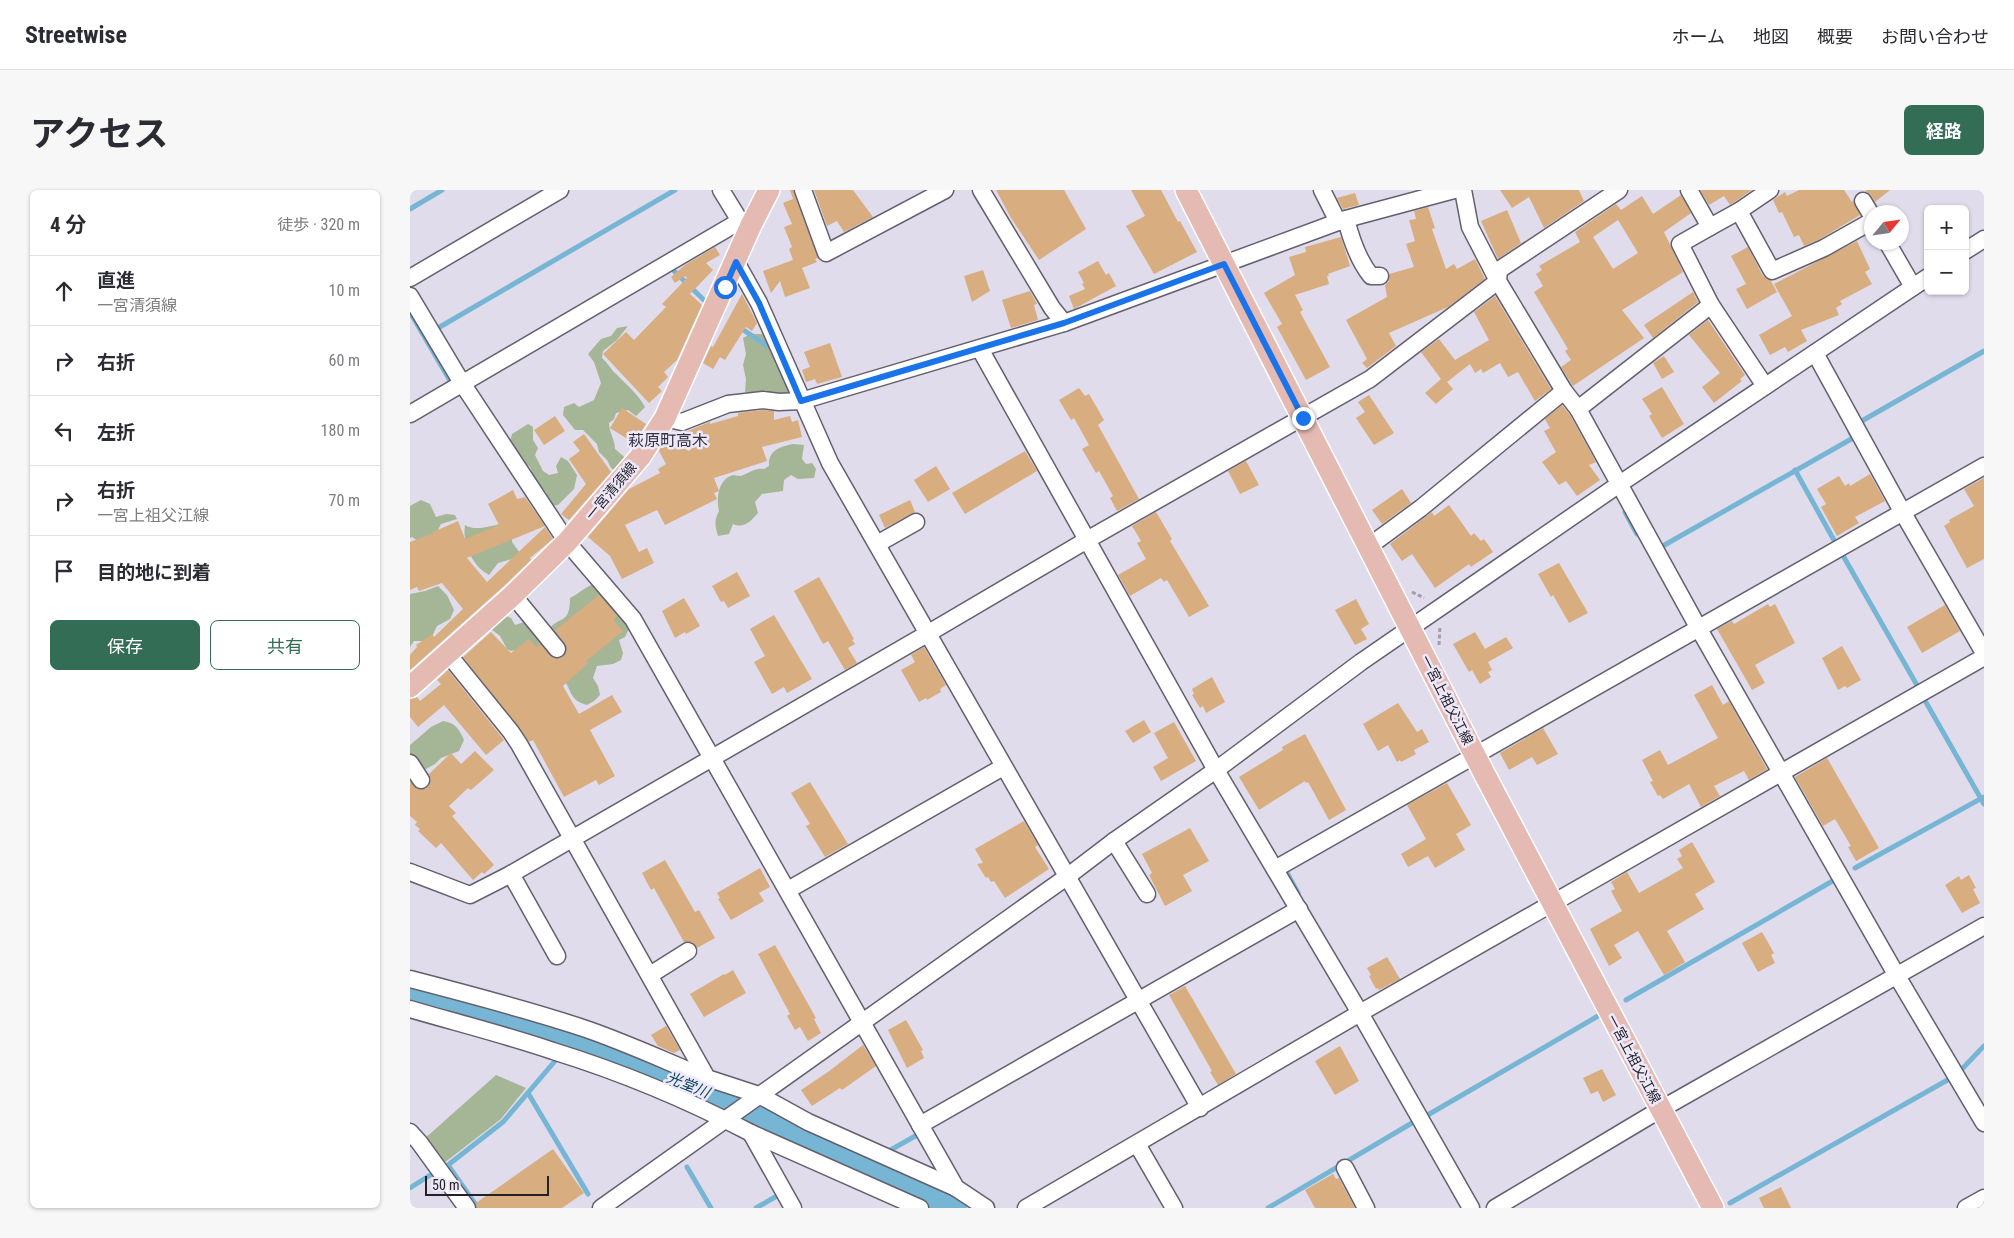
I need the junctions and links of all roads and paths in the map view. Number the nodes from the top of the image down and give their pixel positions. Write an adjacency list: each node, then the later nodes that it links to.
1 (560, 190): 27 (street)
2 (721, 190): 18 (street)
3 (769, 190): 18 (main road, 一宮清須線)
4 (803, 190): 5 (street)
5 (945, 190)
6 (980, 190): 33 (street)
7 (1186, 190): 25 (main road, 一宮上祖父江線)
8 (1322, 190): 17 (street)
9 (1454, 190): 17 (street)
10 (1463, 190): 29 (street)
11 (1619, 190): 29 (street)
12 (1689, 190): 20 (street)
13 (1770, 190): 16 (street)
14 (1864, 201): 15 (street)
15 (1866, 205)
16 (1739, 211): 19 (street); 20 (street)
17 (1342, 220): 25 (street); 26 (street)
18 (745, 223): 24 (main road, 一宮清須線); 36 (street)
19 (1864, 225)
20 (1710, 227): 32 (street)
21 (1984, 239): 23 (street)
22 (1892, 250): 30 (street)
23 (1967, 250)
24 (736, 262): 39 (street); 42 (main road, 一宮清須線)
25 (1224, 264): 33 (street); 43 (main road, 一宮上祖父江線)
26 (1380, 276)
27 (410, 278)
28 (1924, 280): 30 (street)
29 (1498, 281): 38 (street); 43 (street)
30 (1913, 287): 35 (street)
31 (410, 296): 36 (street)
32 (1711, 305): 37 (street); 40 (street)
33 (1064, 323): 34 (street)
34 (980, 349): 39 (street); 48 (street)
35 (1815, 353): 37 (street); 46 (street)
36 (462, 384): 41 (street); 49 (street)
37 (1765, 386): 45 (street)
38 (1564, 391): 40 (street); 51 (street)
39 (801, 401): 42 (street); 50 (street)
40 (1578, 409): 45 (street)
41 (410, 414)
42 (665, 418): 49 (main road, 一宮清須線)
43 (1303, 418): 48 (street); 51 (main road, 一宮上祖父江線)
44 (1984, 466): 46 (street)
45 (1618, 485): 53 (street); 54 (street)
46 (1904, 513): 54 (street); 57 (street)
47 (916, 522): 50 (street)
48 (1087, 540): 55 (street); 65 (street)
49 (567, 542): 52 (main road, 一宮清須線); 62 (street)
50 (876, 544): 55 (street)
51 (1368, 547): 53 (main road, 一宮上祖父江線)
52 (512, 595): 56 (street); 58 (main road, 一宮清須線)
53 (1410, 628): 61 (main road, 一宮上祖父江線); 65 (street)
54 (1699, 629): 61 (street); 66 (street)
55 (928, 634): 62 (street); 64 (street)
56 (557, 649)
57 (1984, 653)
58 (448, 654): 60 (main road, 一宮清須線); 68 (street)
59 (1984, 657): 66 (street)
60 (410, 687)
61 (1475, 756): 70 (street); 76 (main road, 一宮上祖父江線)
62 (711, 759): 68 (street); 74 (street)
63 (410, 762): 67 (street)
64 (1003, 767): 73 (street); 74 (street)
65 (1216, 770): 69 (street); 70 (street)
66 (1782, 772): 76 (street); 82 (street)
67 (421, 780)
68 (571, 839): 72 (street); 81 (street)
69 (1114, 841): 73 (street); 75 (street)
70 (1275, 869): 77 (street)
71 (410, 872): 72 (street)
72 (510, 874): 80 (street)
73 (1068, 876): 84 (street); 87 (street)
74 (788, 890): 87 (street)
75 (1147, 894)
76 (1553, 905): 86 (street); 91 (main road, 一宮上祖父江線)
77 (1299, 909): 84 (street); 86 (street)
78 (1984, 926): 82 (street)
79 (688, 951): 81 (street)
80 (558, 956)
81 (650, 975): 88 (street)
82 (1898, 976): 91 (street); 92 (street)
83 (410, 979): 88 (street)
84 (1138, 1001): 90 (street); 94 (street)
85 (410, 1009): 93 (street)
86 (1360, 1013): 90 (street); 109 (street)
87 (862, 1023): 89 (street); 94 (street)
88 (706, 1078): 89 (street)
89 (756, 1096): 93 (street); 99 (street)
90 (1200, 1108): 97 (street)
91 (1661, 1109): 110 (street); 111 (main road, 一宮上祖父江線)
92 (1982, 1113)
93 (726, 1119): 96 (street); 102 (street)
94 (920, 1125): 99 (street)
95 (410, 1132): 101 (street)
96 (751, 1133): 103 (street); 104 (street)
97 (1137, 1144): 106 (street); 107 (street)
98 (1345, 1168): 108 (street)
99 (956, 1188): 105 (street)
100 (1984, 1198): 112 (street)
101 (467, 1208)
102 (601, 1208)
103 (793, 1208)
104 (920, 1208)
105 (986, 1208)
106 (1026, 1208)
107 (1174, 1208)
108 (1366, 1208)
109 (1471, 1208)
110 (1495, 1208)
111 (1713, 1208)
112 (1966, 1208)

